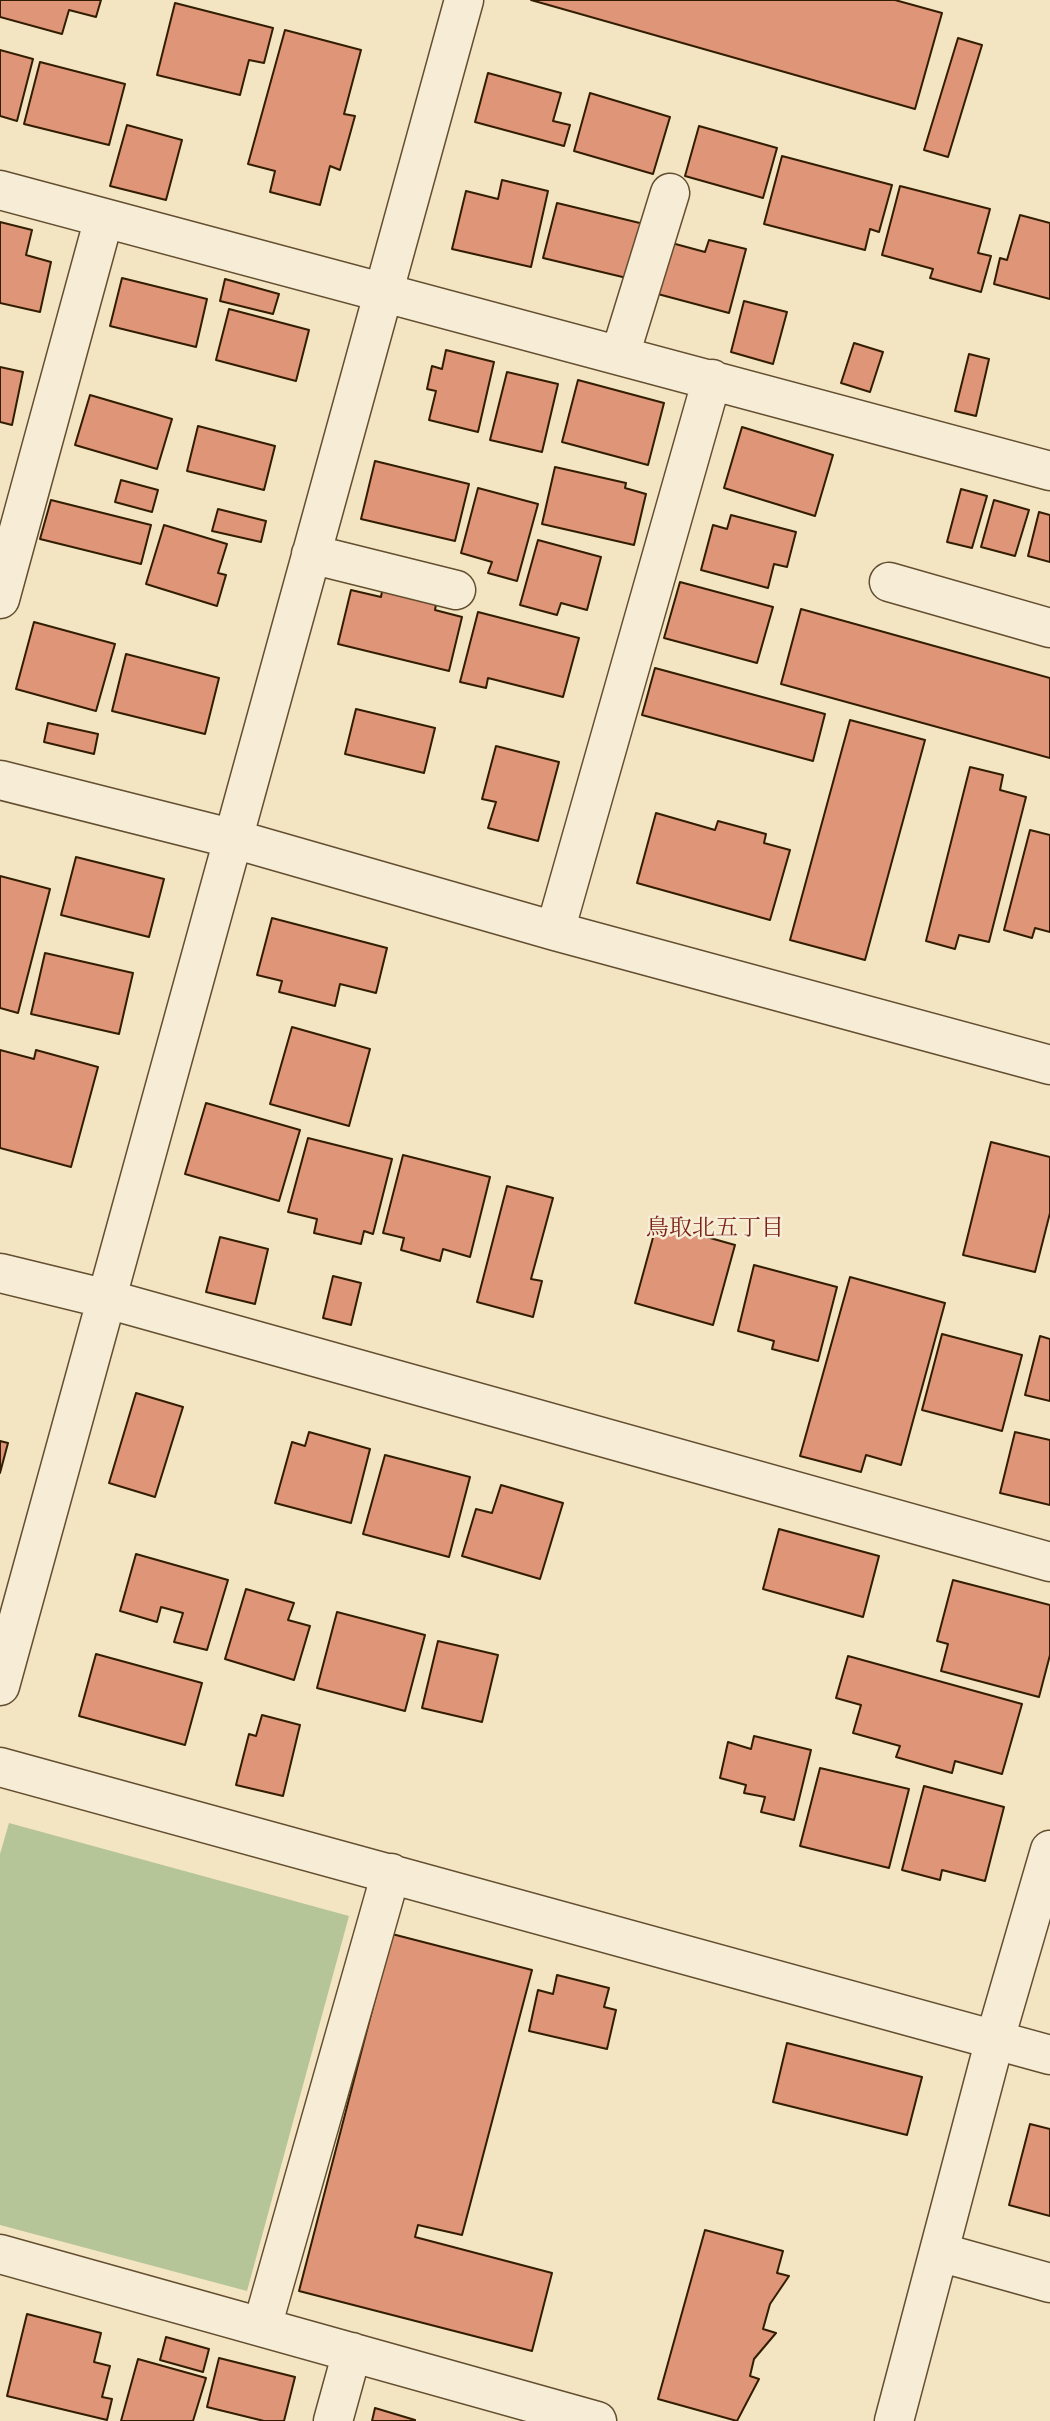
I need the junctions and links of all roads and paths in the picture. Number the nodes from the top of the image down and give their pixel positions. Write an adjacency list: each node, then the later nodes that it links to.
1 (464, 0): 5 (street)
2 (0, 190): 4 (street)
3 (670, 194): 6 (street)
4 (104, 218): 5 (street); 12 (street)
5 (382, 293): 6 (street); 9 (street)
6 (620, 355): 7 (street)
7 (712, 379): 8 (street); 16 (street)
8 (1050, 471)
9 (311, 554): 11 (street); 15 (street)
10 (888, 582): 13 (street)
11 (456, 590)
12 (0, 599)
13 (1050, 628)
14 (0, 780): 15 (street)
15 (234, 839): 16 (street); 19 (street)
16 (555, 931): 17 (street)
17 (1050, 1065)
18 (0, 1273): 19 (street)
19 (107, 1299): 20 (street); 21 (street)
20 (1050, 1562)
21 (0, 1686)
22 (0, 1767): 24 (street)
23 (1050, 1850): 25 (street)
24 (391, 1873): 25 (street); 30 (street)
25 (995, 2039): 26 (street); 27 (street)
26 (1050, 2055)
27 (939, 2252): 29 (street); 34 (street)
28 (0, 2253): 30 (street)
29 (1050, 2283)
30 (262, 2327): 31 (street)
31 (352, 2352): 32 (street); 33 (street)
32 (333, 2421)
33 (597, 2421)
34 (894, 2421)

